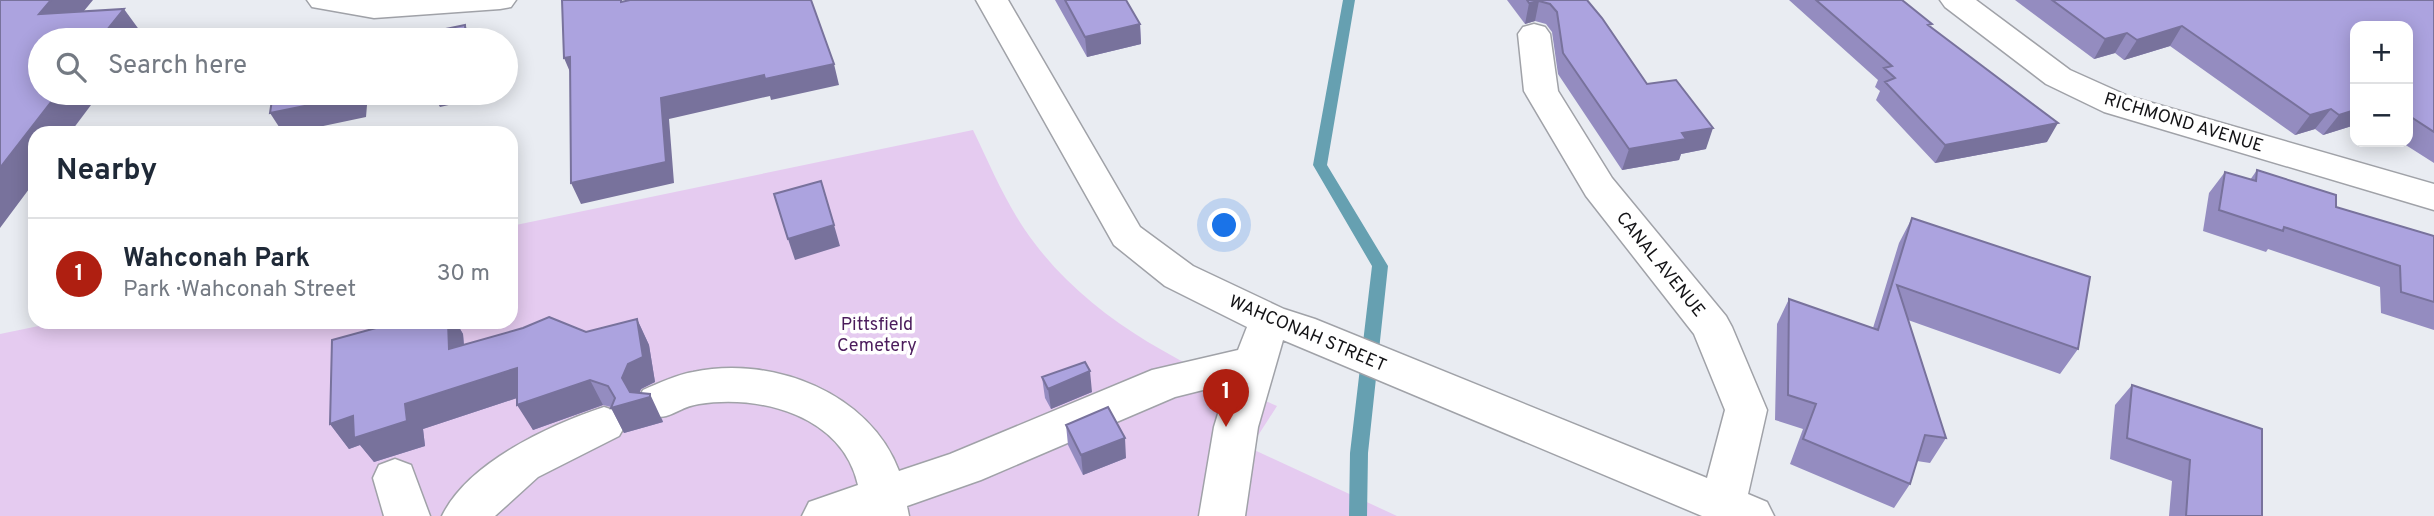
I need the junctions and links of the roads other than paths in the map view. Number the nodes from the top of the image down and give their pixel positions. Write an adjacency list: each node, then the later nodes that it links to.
1 (323, 0): 2 (street)
2 (500, 0)
3 (992, 0): 7 (street, WAHCONAH STREET)
4 (1956, 0): 6 (street, RICHMOND AVENUE)
5 (1534, 34): 12 (street, CANAL AVENUE)
6 (2434, 197)
7 (1285, 325): 8 (street); 12 (street, WAHCONAH STREET)
8 (1254, 362): 11 (street); 15 (street)
9 (658, 401): 11 (street)
10 (604, 424): 13 (street)
11 (885, 506): 14 (street)
12 (1737, 510)
13 (465, 516)
14 (824, 516)
15 (1222, 516)

